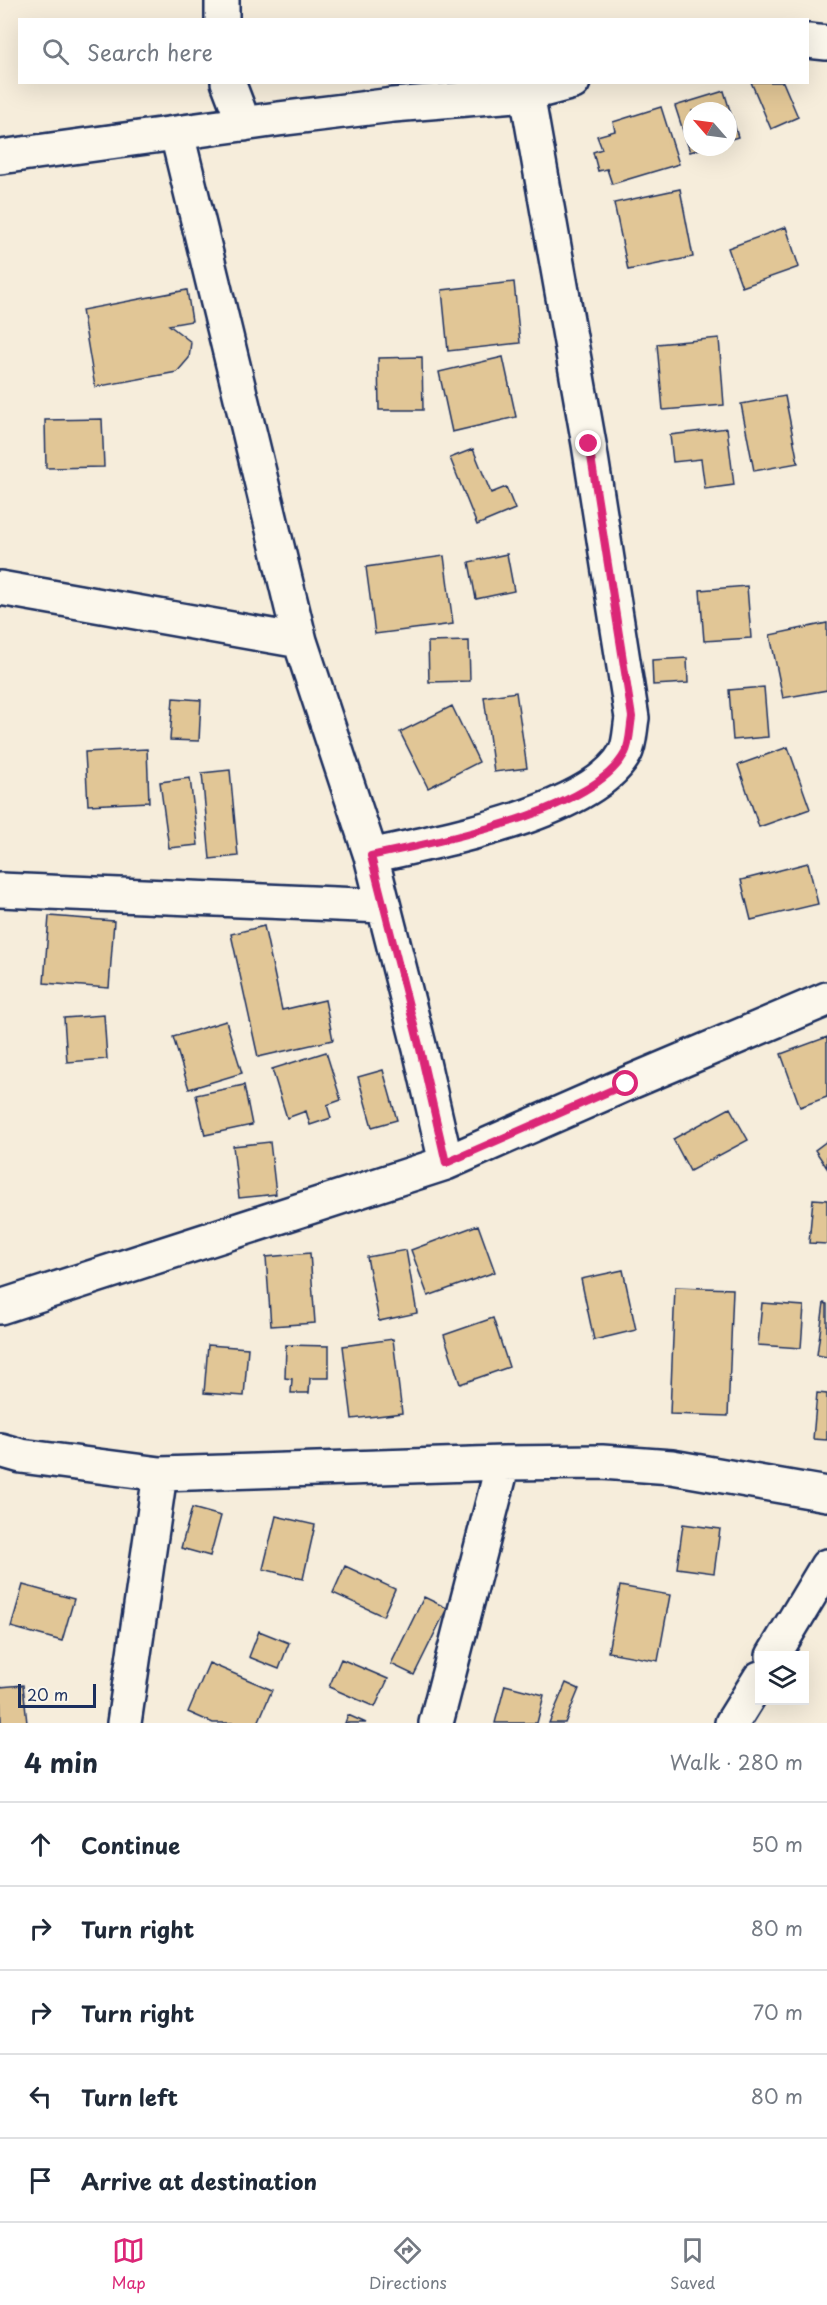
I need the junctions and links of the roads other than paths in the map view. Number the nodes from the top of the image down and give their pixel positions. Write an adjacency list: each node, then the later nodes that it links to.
1 (222, 0): 2 (street)
2 (222, 18)
3 (809, 41): 4 (street)
4 (827, 43)
5 (229, 84): 8 (street)
6 (565, 84): 7 (street)
7 (527, 94): 8 (street); 13 (street)
8 (244, 124): 9 (street)
9 (177, 134): 10 (street); 12 (street)
10 (0, 157)
11 (1, 582): 12 (street)
12 (300, 641): 13 (street)
13 (371, 856): 15 (street)
14 (0, 890): 15 (street)
15 (383, 906): 17 (street)
16 (827, 999): 17 (street)
17 (446, 1163): 18 (street)
18 (0, 1307)
19 (0, 1450): 21 (street)
20 (503, 1462): 21 (street); 22 (street); 27 (street)
21 (160, 1474): 26 (street)
22 (827, 1494)
23 (827, 1566): 24 (street)
24 (776, 1651)
25 (755, 1685): 28 (street)
26 (124, 1723)
27 (436, 1723)
28 (732, 1723)

